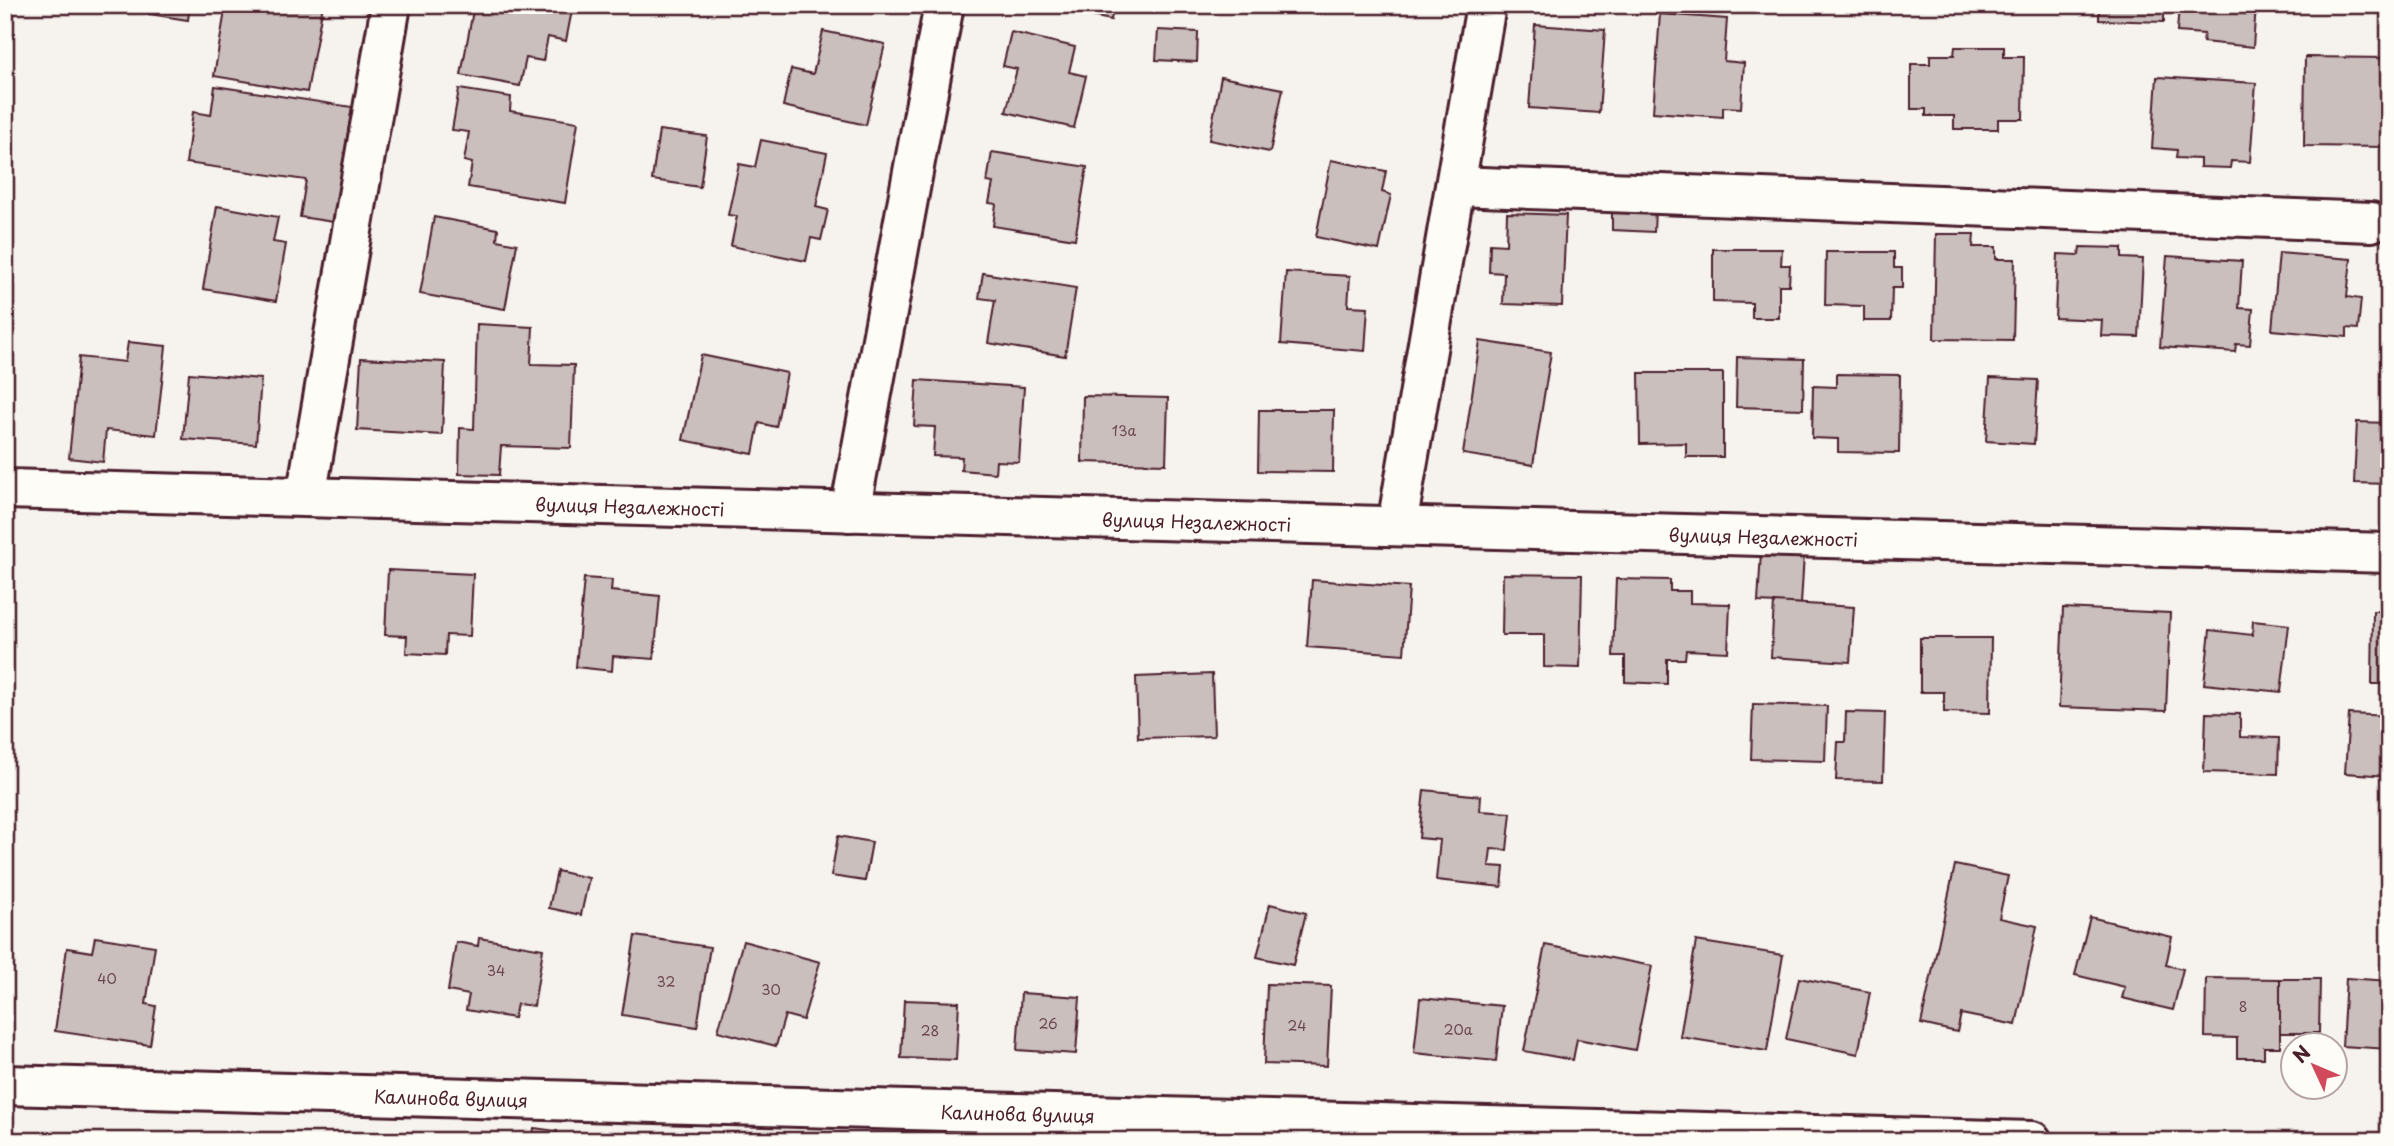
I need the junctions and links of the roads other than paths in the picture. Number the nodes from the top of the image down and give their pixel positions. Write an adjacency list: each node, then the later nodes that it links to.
1 (391, 5): 7 (street)
2 (944, 5): 8 (street)
3 (1486, 5): 4 (street)
4 (1456, 186): 5 (street); 9 (street)
5 (2371, 222)
6 (5, 489): 7 (street, вулиця Незалежності)
7 (306, 497): 8 (street, вулиця Незалежності)
8 (850, 512): 9 (street, вулиця Незалежності)
9 (1397, 525): 10 (street, вулиця Незалежності)
10 (2389, 553)
11 (5, 1085): 12 (street, Калинова вулиця)
12 (2032, 1141)

